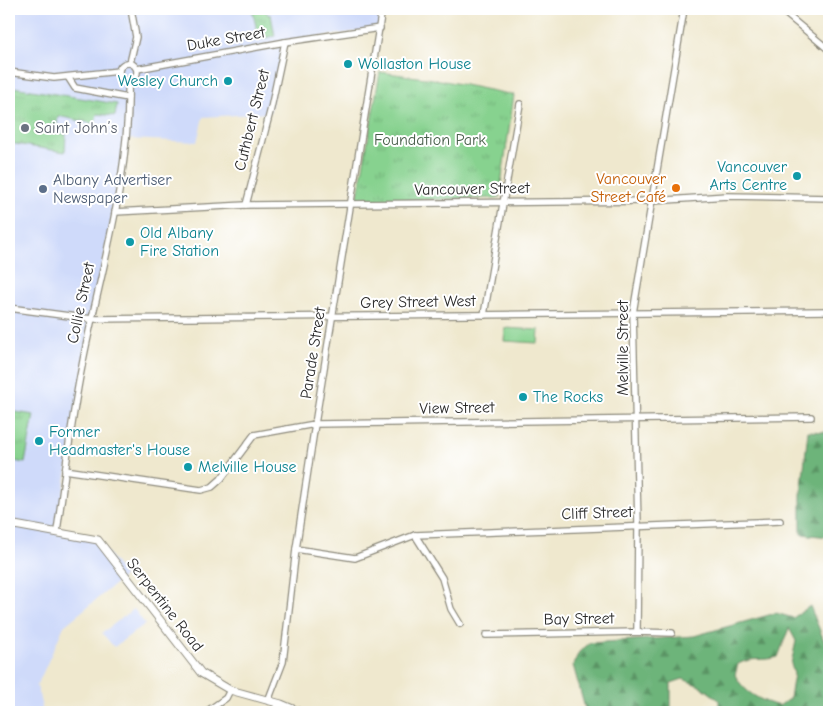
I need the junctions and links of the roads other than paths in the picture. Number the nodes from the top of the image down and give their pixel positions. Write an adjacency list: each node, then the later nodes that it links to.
1 (131, 9): 8 (street)
2 (382, 9): 5 (street, Parade Street)
3 (684, 9): 17 (street, Melville Street)
4 (780, 9): 7 (street)
5 (380, 28): 6 (street, Duke Street); 20 (street, Parade Street)
6 (285, 42): 9 (street, Duke Street); 19 (street, Cuthbert Street)
7 (829, 50)
8 (130, 63): 9 (street); 11 (street)
9 (137, 69): 13 (street)
10 (9, 72): 12 (street)
11 (119, 72): 12 (street); 13 (street)
12 (68, 77): 14 (street)
13 (128, 81): 14 (street, Collie Street)
14 (128, 98): 21 (street, Collie Street)
15 (520, 104): 18 (street)
16 (829, 198): 17 (street, Vancouver Street)
17 (652, 201): 18 (street, Vancouver Street); 24 (street, Melville Street)
18 (502, 202): 20 (street, Vancouver Street); 25 (street)
19 (246, 205): 20 (street, Vancouver Street); 21 (street, Vancouver Street)
20 (351, 205): 26 (street, Parade Street)
21 (115, 212): 27 (street, Collie Street)
22 (9, 308): 27 (street, Grey Street West)
23 (829, 311): 24 (street, Grey Street West)
24 (633, 313): 25 (street, Grey Street West); 29 (street, Melville Street)
25 (484, 315): 26 (street, Grey Street West)
26 (332, 317): 27 (street, Grey Street West); 30 (street, Parade Street)
27 (92, 319): 31 (street, Collie Street)
28 (810, 417): 29 (street, View Street)
29 (636, 420): 30 (street, View Street); 34 (street, Melville Street)
30 (315, 424): 31 (street, View Street); 37 (street, Parade Street)
31 (65, 470): 35 (street, Collie Street)
32 (780, 521): 34 (street, Cliff Street)
33 (9, 524): 35 (street, Serpentine Road)
34 (638, 525): 36 (street, Cliff Street); 39 (street, Melville Street)
35 (57, 531): 42 (street, Serpentine Road)
36 (415, 534): 37 (street, Cliff Street); 38 (street)
37 (296, 549): 43 (street, Parade Street)
38 (460, 624)
39 (637, 632): 40 (street, Bay Street); 41 (street, Bay Street)
40 (672, 633)
41 (486, 635)
42 (230, 690): 43 (street, Serpentine Road); 45 (street)
43 (268, 701): 44 (street, Serpentine Road)
44 (280, 704): 46 (street); 47 (street, Serpentine Road)
45 (206, 712)
46 (272, 712)
47 (300, 712)

